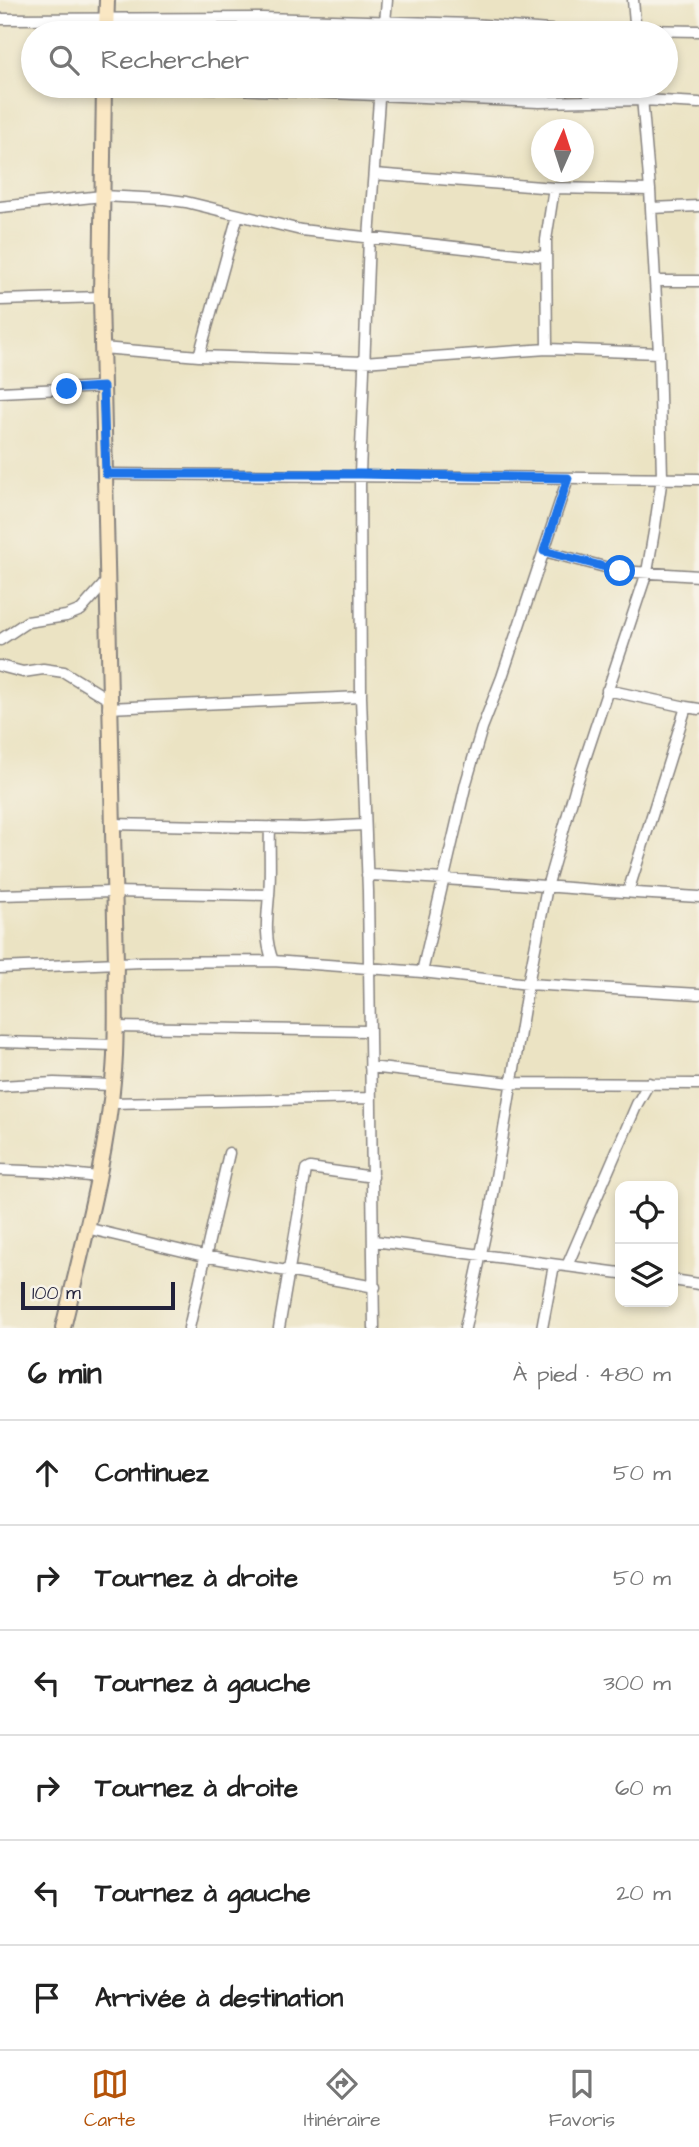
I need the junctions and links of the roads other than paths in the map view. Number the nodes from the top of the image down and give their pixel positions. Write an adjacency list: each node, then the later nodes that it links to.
1 (107, 0): 4 (street)
2 (387, 0): 8 (street)
3 (633, 0): 9 (street)
4 (106, 17): 5 (street); 6 (street); 7 (street)
5 (0, 19)
6 (106, 21)
7 (299, 21)
8 (385, 21)
9 (634, 21)
10 (678, 31): 11 (street)
11 (699, 31)
12 (104, 98): 20 (street)
13 (379, 98): 17 (street)
14 (486, 98): 15 (street)
15 (643, 100): 16 (street); 19 (street)
16 (699, 103)
17 (374, 174): 18 (street); 25 (street)
18 (554, 188): 19 (street); 26 (street)
19 (650, 190): 23 (street)
20 (102, 196): 22 (street); 24 (street); 29 (street)
21 (699, 206): 23 (street)
22 (0, 207)
23 (651, 208): 27 (street)
24 (238, 215): 25 (street); 34 (street)
25 (369, 238): 26 (street); 35 (street)
26 (546, 257): 32 (street)
27 (655, 281): 28 (street); 33 (street)
28 (699, 281)
29 (101, 297): 30 (street); 31 (street)
30 (0, 300)
31 (102, 348): 34 (street); 36 (street)
32 (547, 349): 33 (street); 35 (street)
33 (659, 353): 40 (street)
34 (199, 356): 35 (street)
35 (363, 362): 39 (street)
36 (103, 387): 37 (street); 38 (street)
37 (0, 392)
38 (106, 474): 39 (street); 46 (street)
39 (360, 474): 41 (street); 50 (street)
40 (662, 477): 41 (street); 42 (street); 44 (street)
41 (568, 478): 43 (street)
42 (699, 479)
43 (544, 551): 44 (street); 58 (street)
44 (647, 572): 45 (street); 49 (street)
45 (699, 576)
46 (106, 582): 47 (street); 51 (street)
47 (0, 640)
48 (0, 666): 51 (street)
49 (607, 690): 52 (street); 59 (street)
50 (361, 697): 51 (street); 55 (street)
51 (108, 704): 54 (street)
52 (686, 707): 53 (street); 61 (street)
53 (699, 709)
54 (111, 824): 56 (street); 60 (street)
55 (364, 825): 56 (street); 57 (street)
56 (270, 827): 63 (street)
57 (368, 875): 58 (street); 68 (street)
58 (444, 878): 59 (street); 69 (street)
59 (547, 887): 61 (street); 70 (street)
60 (113, 892): 62 (street); 63 (street); 66 (street)
61 (628, 892): 64 (street)
62 (0, 895)
63 (269, 895): 65 (street)
64 (699, 897)
65 (273, 961): 66 (street); 68 (street)
66 (116, 964): 67 (street); 72 (street)
67 (0, 968)
68 (368, 968): 69 (street); 73 (street)
69 (422, 972): 70 (street)
70 (528, 984): 71 (street); 77 (street)
71 (699, 994)
72 (115, 1027): 73 (street); 75 (street)
73 (369, 1031): 76 (street)
74 (0, 1042): 75 (street)
75 (115, 1045): 80 (street)
76 (370, 1067): 77 (street); 82 (street)
77 (512, 1083): 78 (street); 90 (street)
78 (649, 1083): 79 (street); 93 (street)
79 (699, 1084)
80 (113, 1085): 81 (street); 83 (street)
81 (0, 1086)
82 (371, 1098): 83 (street); 87 (street)
83 (110, 1103): 86 (street)
84 (229, 1153): 91 (street)
85 (0, 1170): 86 (street)
86 (98, 1177): 88 (street)
87 (373, 1177): 89 (street); 95 (street)
88 (86, 1228): 91 (street); 99 (street)
89 (374, 1241): 90 (street); 98 (street)
90 (481, 1254): 92 (street); 103 (street)
91 (204, 1256): 95 (street); 100 (street)
92 (554, 1265): 93 (street); 104 (street)
93 (567, 1266): 94 (street)
94 (615, 1272)
95 (290, 1273): 98 (street); 101 (street)
96 (678, 1281): 97 (street)
97 (699, 1284)
98 (375, 1287): 102 (street)
99 (63, 1328)
100 (189, 1328)
101 (279, 1328)
102 (374, 1328)
103 (465, 1328)
104 (542, 1328)

